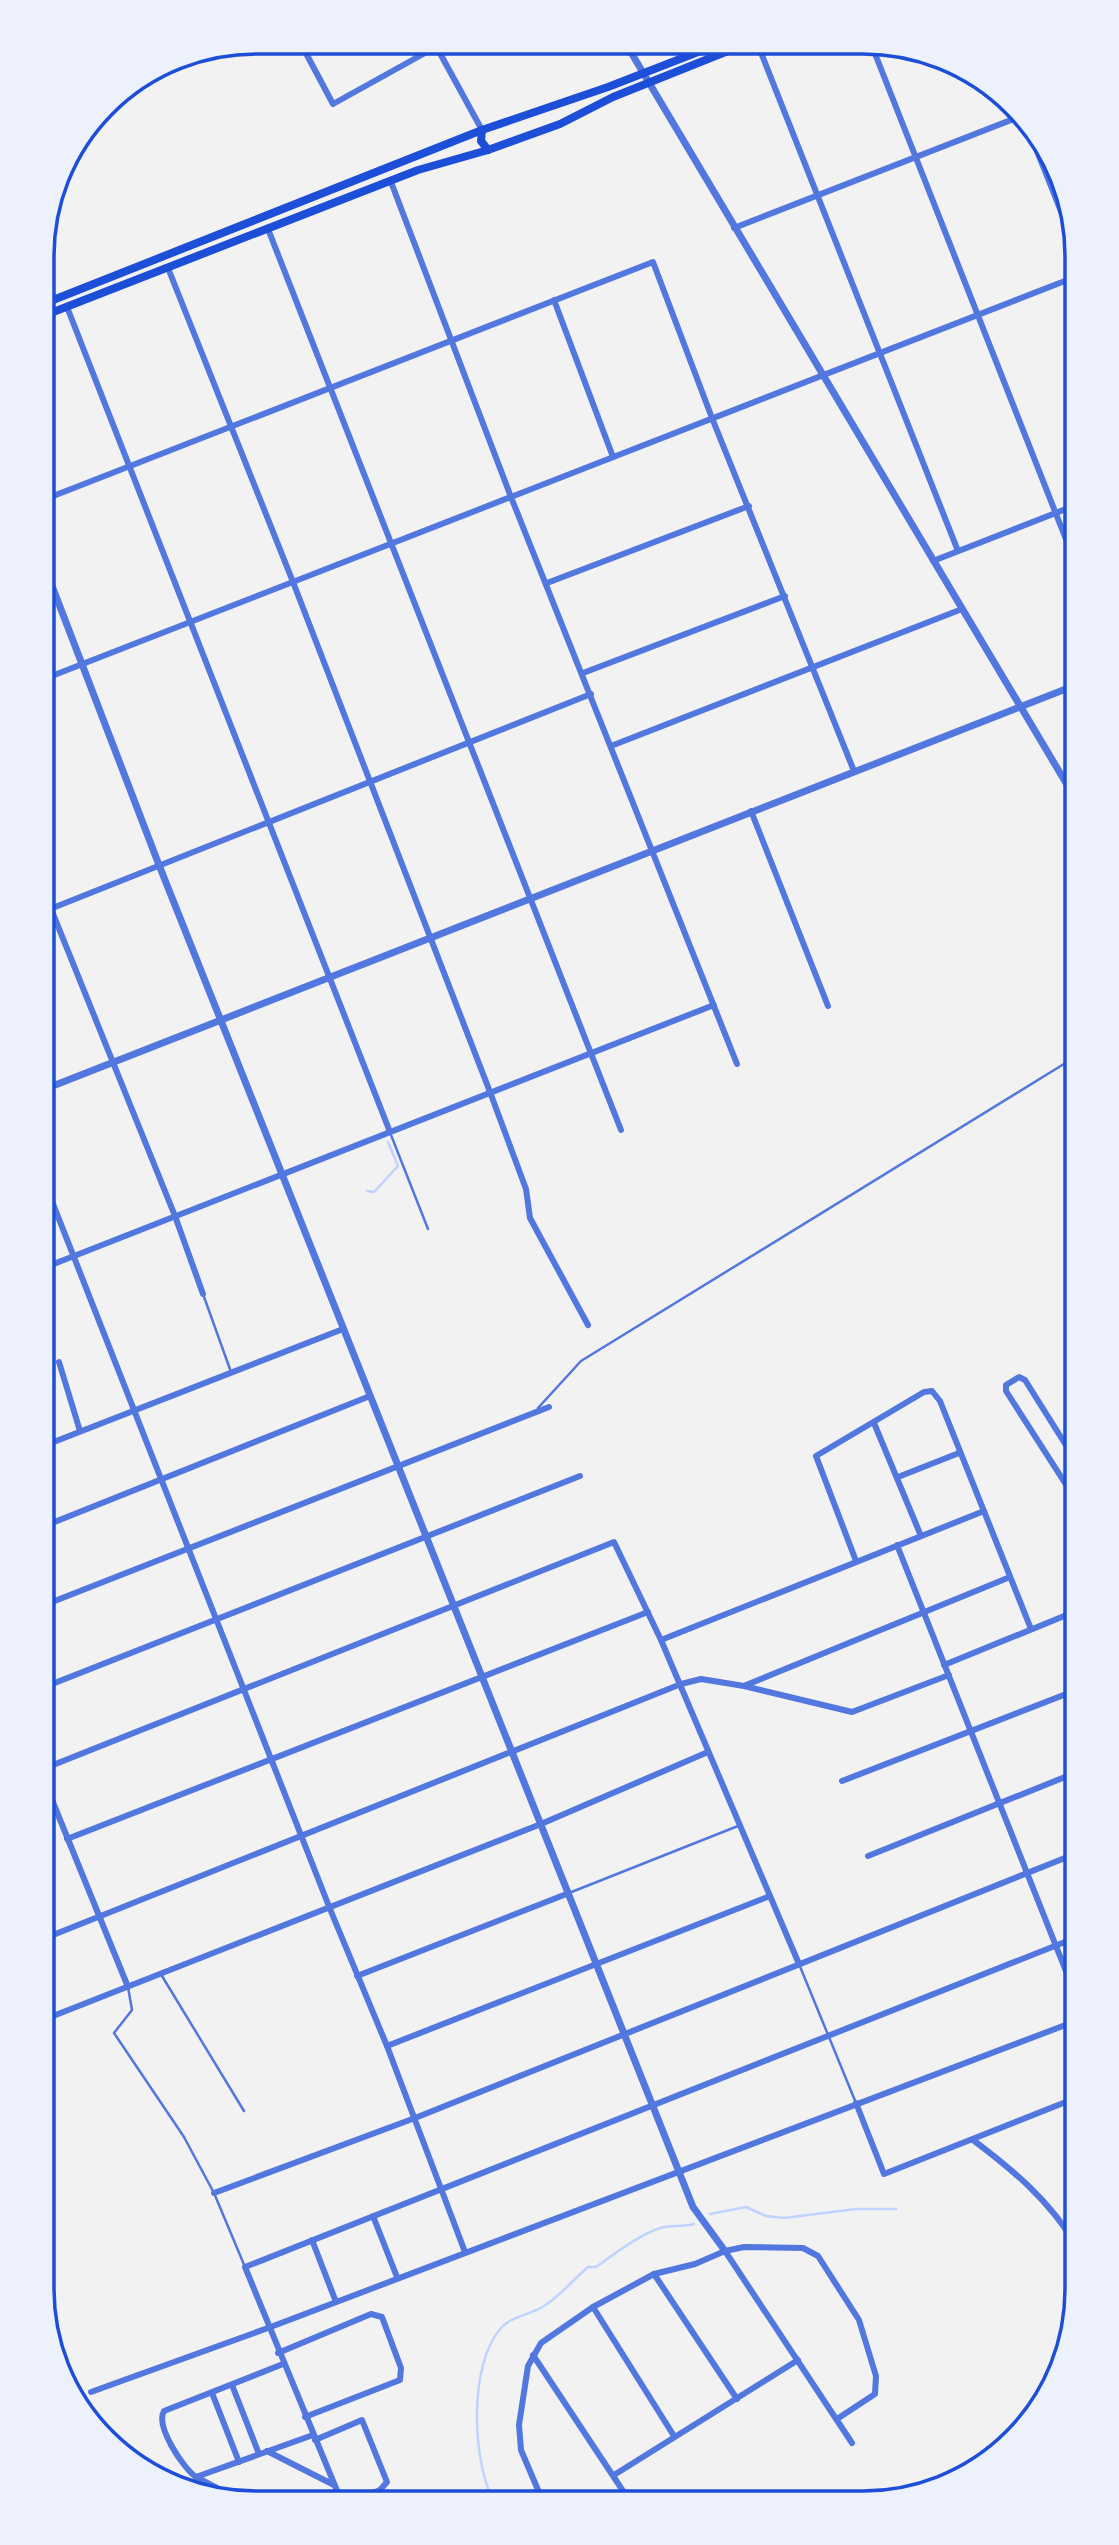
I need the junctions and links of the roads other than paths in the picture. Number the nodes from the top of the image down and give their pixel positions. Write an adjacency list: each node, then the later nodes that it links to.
1 (307, 54): 2 (street)
2 (421, 54)
3 (443, 54): 14 (street)
4 (631, 54): 9 (street)
5 (693, 54): 9 (main road)
6 (720, 54): 10 (main road)
7 (762, 54): 19 (street)
8 (876, 55): 16 (street)
9 (642, 74): 10 (street); 11 (main road)
10 (648, 82): 13 (main road); 21 (street)
11 (554, 104): 13 (main road); 14 (main road)
12 (1012, 120): 16 (street)
13 (559, 124): 15 (main road)
14 (482, 130): 15 (main road); 25 (main road)
15 (488, 150): 18 (main road)
16 (916, 157): 19 (street); 29 (street)
17 (1042, 164): 20 (street)
18 (391, 182): 22 (main road); 30 (street)
19 (817, 195): 21 (street); 31 (street)
20 (1058, 203)
21 (734, 228): 32 (street)
22 (268, 229): 23 (main road); 33 (street)
23 (167, 268): 27 (main road); 35 (street)
24 (1065, 281): 29 (street)
25 (55, 299)
26 (554, 300): 30 (street); 34 (street); 36 (street)
27 (67, 307): 28 (main road); 37 (street)
28 (55, 312)
29 (977, 314): 31 (street); 42 (street)
30 (452, 340): 33 (street); 39 (street)
31 (880, 353): 32 (street); 45 (street)
32 (822, 375): 34 (street); 46 (street)
33 (331, 387): 35 (street); 44 (street)
34 (712, 418): 36 (street); 40 (street)
35 (232, 426): 37 (street); 47 (street)
36 (613, 457): 39 (street)
37 (130, 466): 38 (street); 52 (street)
38 (55, 495)
39 (511, 497): 44 (street); 48 (street)
40 (749, 506): 48 (street); 50 (street)
41 (1065, 509): 42 (street)
42 (1055, 513): 43 (street); 45 (street)
43 (1065, 537)
44 (393, 543): 47 (street); 60 (street)
45 (958, 551): 46 (street)
46 (933, 561): 51 (street)
47 (293, 582): 52 (street); 64 (street)
48 (547, 583): 55 (street)
49 (55, 593): 53 (street)
50 (785, 596): 54 (street); 55 (street)
51 (962, 609): 54 (street); 59 (street)
52 (191, 622): 53 (street); 66 (street)
53 (82, 664): 56 (street); 68 (street)
54 (813, 667): 61 (street); 62 (street)
55 (583, 673): 58 (street)
56 (55, 675)
57 (1065, 689): 59 (street)
58 (591, 694): 60 (street); 61 (street)
59 (1020, 707): 62 (street); 63 (street)
60 (470, 742): 64 (street); 69 (street)
61 (611, 746): 67 (street)
62 (854, 771): 65 (street)
63 (1065, 781)
64 (369, 782): 66 (street); 72 (street)
65 (751, 811): 67 (street); 75 (street)
66 (267, 822): 68 (street); 73 (street)
67 (653, 850): 69 (street); 74 (street)
68 (159, 865): 70 (street); 76 (street)
69 (530, 899): 72 (street); 77 (street)
70 (55, 907)
71 (55, 925): 78 (street)
72 (429, 937): 73 (street); 82 (street)
73 (327, 978): 76 (street); 84 (street)
74 (714, 1005): 77 (street); 80 (street)
75 (828, 1006)
76 (222, 1019): 78 (street); 85 (street)
77 (591, 1054): 82 (street); 83 (street)
78 (114, 1063): 81 (street); 87 (street)
79 (1065, 1064): 99 (lane)
80 (737, 1065)
81 (55, 1085)
82 (490, 1092): 84 (street); 92 (street)
83 (621, 1129)
84 (390, 1132): 85 (street); 88 (lane)
85 (281, 1174): 87 (street); 93 (street)
86 (55, 1208): 89 (street)
87 (175, 1216): 89 (street); 91 (street)
88 (428, 1228)
89 (74, 1257): 90 (street); 98 (street)
90 (55, 1264)
91 (203, 1294): 95 (lane)
92 (588, 1325)
93 (343, 1329): 95 (street); 96 (street)
94 (59, 1362): 101 (street)
95 (231, 1372): 98 (street)
96 (370, 1395): 105 (street); 108 (street)
97 (549, 1407): 99 (street)
98 (133, 1410): 101 (street); 108 (street)
99 (536, 1412): 105 (street)
100 (874, 1423): 104 (street); 107 (street); 116 (street)
101 (80, 1432): 102 (street)
102 (54, 1441)
103 (1064, 1443): 109 (street)
104 (959, 1453): 107 (street); 110 (street)
105 (398, 1466): 112 (street); 115 (street)
106 (580, 1476): 112 (street)
107 (898, 1478): 113 (street)
108 (160, 1479): 111 (street); 115 (street)
109 (1064, 1482)
110 (984, 1511): 113 (street); 117 (street)
111 (54, 1522)
112 (426, 1535): 119 (street); 123 (street)
113 (921, 1536): 114 (street)
114 (897, 1545): 116 (street); 120 (street)
115 (189, 1549): 118 (street); 123 (street)
116 (856, 1561): 125 (street)
117 (1010, 1577): 120 (street); 124 (street)
118 (54, 1601)
119 (455, 1606): 121 (street); 128 (street); 132 (street)
120 (923, 1611): 126 (street); 131 (street)
121 (648, 1612): 125 (street); 128 (street)
122 (1064, 1616): 124 (street)
123 (216, 1620): 129 (street); 132 (street)
124 (1031, 1629): 126 (street)
125 (661, 1640): 130 (street)
126 (944, 1665): 127 (street)
127 (949, 1675): 131 (street); 134 (street)
128 (484, 1677): 136 (street); 137 (street)
129 (54, 1683)
130 (681, 1684): 131 (street); 135 (street); 136 (street)
131 (744, 1686)
132 (245, 1690): 137 (street); 138 (street)
133 (1064, 1695): 134 (street)
134 (971, 1730): 140 (street); 141 (street)
135 (708, 1752): 143 (street); 144 (street)
136 (513, 1753): 143 (street); 145 (street)
137 (272, 1761): 145 (street); 146 (street)
138 (54, 1766)
139 (1064, 1777): 141 (street)
140 (842, 1781)
141 (1000, 1803): 147 (street); 149 (street)
142 (54, 1806): 146 (street)
143 (541, 1824): 150 (street); 152 (street)
144 (740, 1825): 150 (lane); 151 (street)
145 (302, 1836): 152 (street); 153 (street)
146 (67, 1839): 153 (street)
147 (868, 1856)
148 (1064, 1858): 149 (street)
149 (1027, 1873): 156 (street); 158 (street)
150 (569, 1893): 157 (street); 161 (street)
151 (770, 1896): 157 (street); 158 (street)
152 (330, 1909): 160 (street); 161 (street)
153 (101, 1917): 154 (street); 162 (street)
154 (54, 1935)
155 (1064, 1942): 156 (street)
156 (1055, 1945): 159 (street); 166 (street)
157 (597, 1963): 165 (street); 167 (street)
158 (799, 1964): 165 (street); 166 (lane)
159 (1064, 1966)
160 (160, 1973): 162 (street); 171 (lane)
161 (357, 1976): 167 (street)
162 (128, 1987): 163 (street); 176 (lane)
163 (54, 2016)
164 (1064, 2025): 169 (street)
165 (624, 2034): 168 (street); 172 (street)
166 (828, 2034): 168 (street); 169 (lane)
167 (387, 2046): 172 (street)
168 (652, 2103): 174 (street); 175 (street)
169 (856, 2103): 173 (street); 174 (street)
170 (1064, 2103): 173 (street)
171 (244, 2111)
172 (415, 2118): 175 (street); 176 (street)
173 (973, 2140): 178 (street)
174 (679, 2172): 180 (street); 181 (street)
175 (441, 2187): 177 (street); 181 (street)
176 (214, 2193): 182 (lane)
177 (373, 2216): 179 (street); 184 (street)
178 (1064, 2223)
179 (312, 2240): 182 (street); 185 (street)
180 (725, 2251): 183 (street); 190 (street); 197 (street)
181 (466, 2252): 184 (street)
182 (244, 2267): 187 (street)
183 (654, 2274): 186 (street); 195 (street)
184 (397, 2277): 185 (street)
185 (336, 2302): 187 (street)
186 (593, 2307): 189 (street); 198 (street)
187 (268, 2328): 188 (street); 193 (street)
188 (278, 2353): 191 (street); 196 (street)
189 (533, 2355): 204 (street); 210 (street)
190 (798, 2360): 195 (street); 197 (street)
191 (283, 2364): 192 (street); 196 (street)
192 (232, 2385): 194 (street); 202 (street)
193 (90, 2392)
194 (212, 2393): 203 (street); 205 (street)
195 (737, 2399): 198 (street)
196 (305, 2417): 199 (street)
197 (837, 2419): 200 (street)
198 (674, 2436): 204 (street)
199 (314, 2437): 201 (street); 206 (street); 209 (street)
200 (852, 2443)
201 (267, 2451): 202 (street); 206 (street)
202 (259, 2454): 203 (street)
203 (239, 2462): 205 (street)
204 (614, 2475): 211 (street)
205 (196, 2477): 207 (street)
206 (334, 2485): 208 (street)
207 (212, 2486)
208 (337, 2491)
209 (378, 2491)
210 (538, 2491)
211 (623, 2491)

